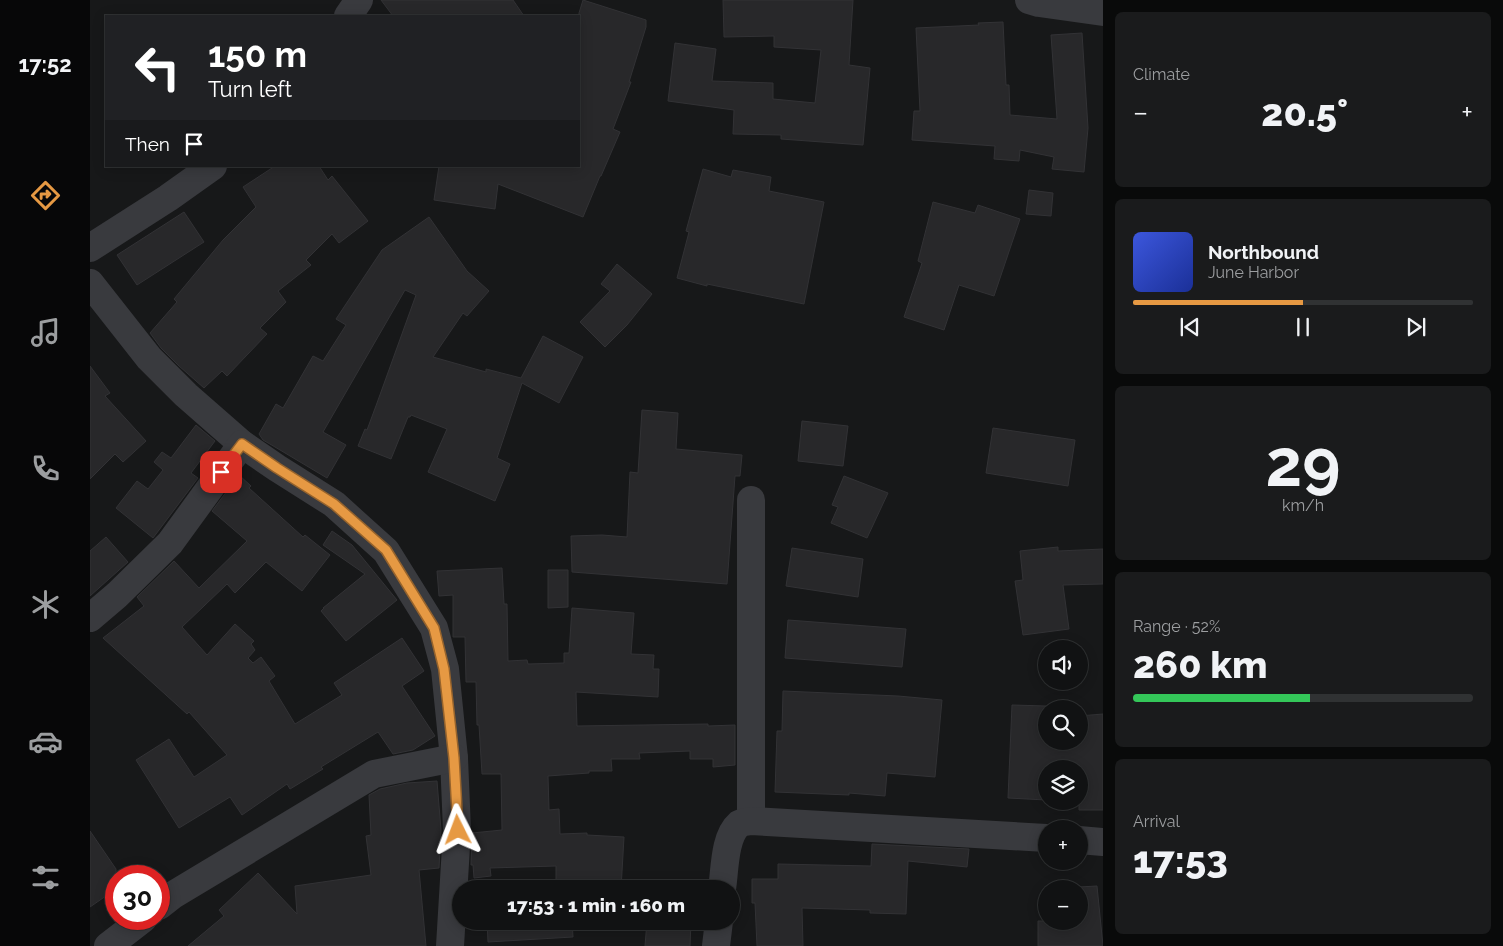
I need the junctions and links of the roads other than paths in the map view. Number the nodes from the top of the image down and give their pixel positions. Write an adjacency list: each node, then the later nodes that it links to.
1 (359, 0): 4 (street)
2 (1029, 0): 3 (street)
3 (1103, 12)
4 (349, 15)
5 (212, 167): 6 (street)
6 (90, 248)
7 (90, 284): 8 (street)
8 (242, 444): 10 (street); 11 (street)
9 (752, 500): 12 (street)
10 (90, 618)
11 (454, 758): 17 (street); 21 (street)
12 (751, 821): 13 (street); 16 (street)
13 (1038, 838)
14 (1088, 841): 15 (street)
15 (1103, 842)
16 (723, 880)
17 (170, 898)
18 (129, 930): 20 (street)
19 (718, 930): 22 (street)
20 (108, 946)
21 (450, 946)
22 (716, 946)

